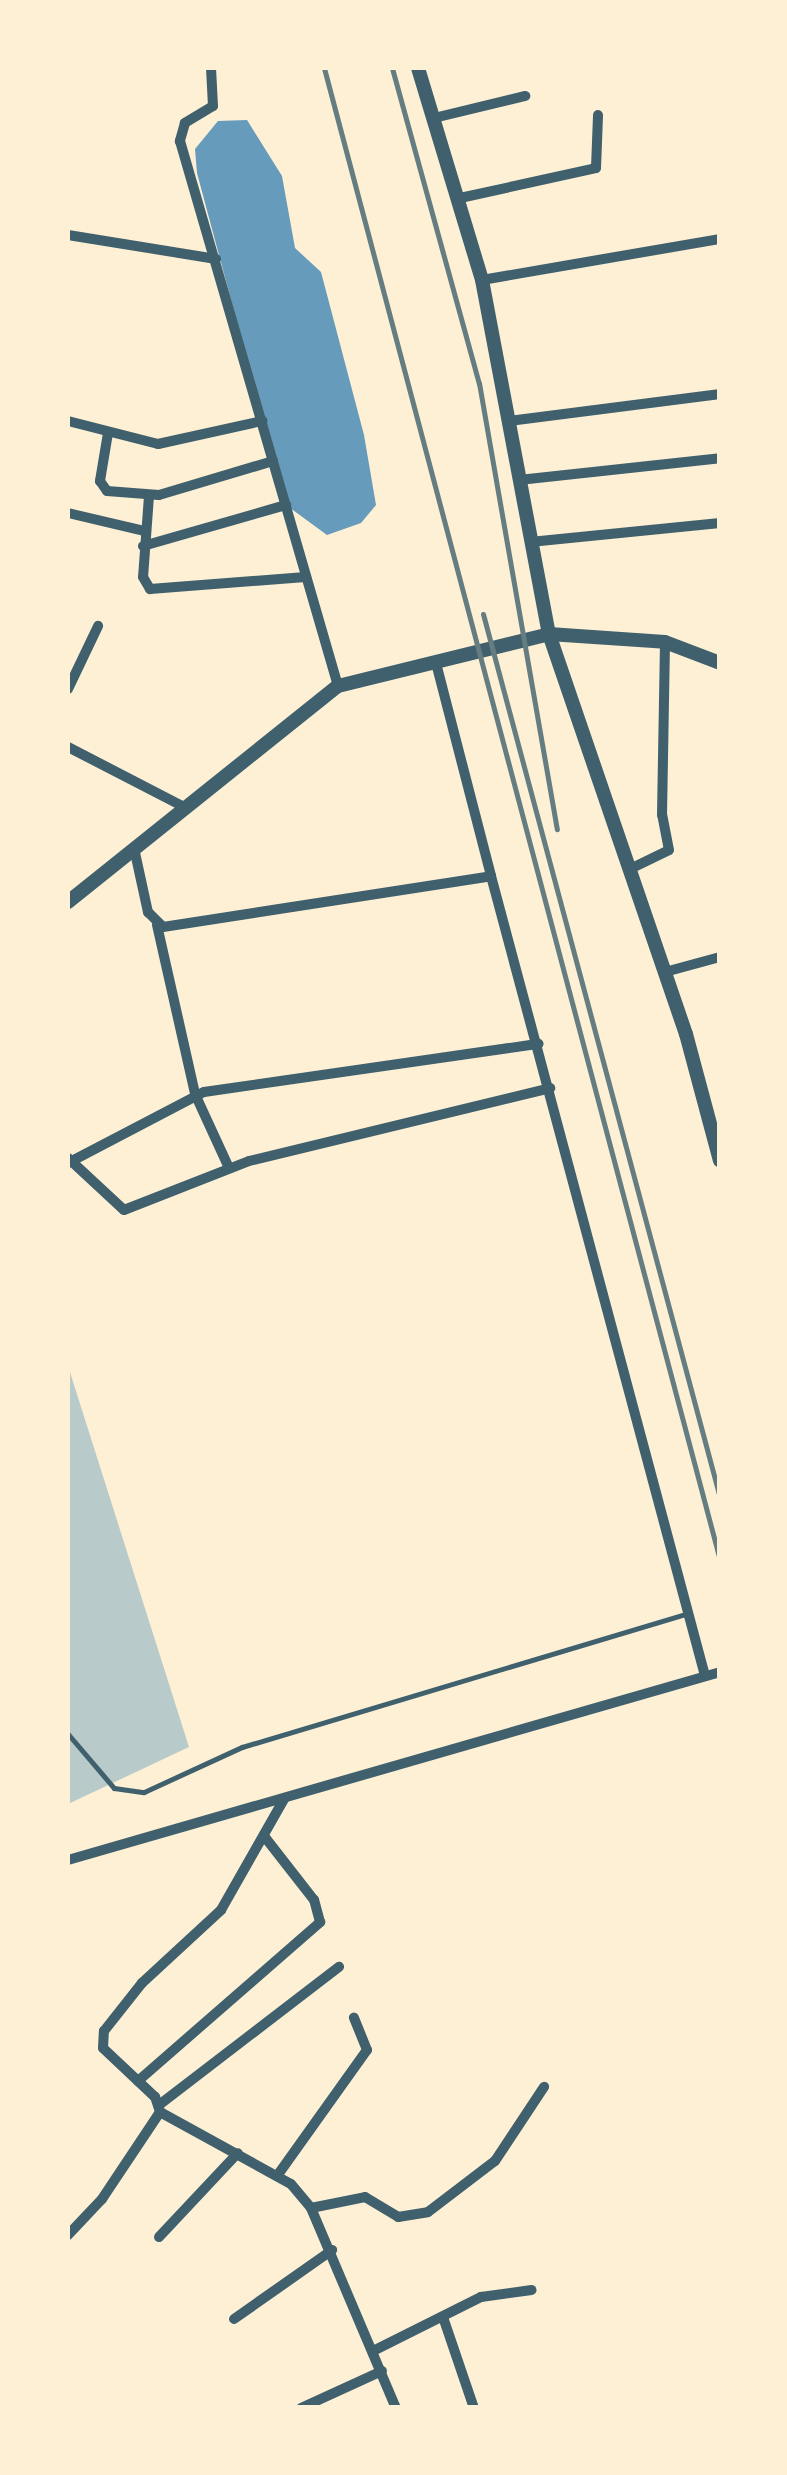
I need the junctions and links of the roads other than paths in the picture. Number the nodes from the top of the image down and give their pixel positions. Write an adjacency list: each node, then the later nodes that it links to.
1 (211, 68): 9 (street)
2 (418, 68): 5 (street)
3 (525, 96): 5 (street)
4 (598, 114): 6 (street)
5 (434, 118): 6 (street)
6 (460, 198): 10 (street)
7 (68, 235): 9 (street)
8 (720, 239): 10 (street)
9 (216, 259): 13 (street)
10 (482, 280): 14 (street)
11 (720, 394): 14 (street)
12 (68, 421): 15 (street)
13 (262, 421): 15 (street); 17 (street)
14 (509, 421): 18 (street)
15 (108, 433): 19 (street)
16 (720, 458): 18 (street)
17 (273, 462): 19 (street); 20 (street)
18 (519, 480): 24 (street)
19 (149, 496): 23 (street)
20 (286, 506): 25 (street); 26 (street)
21 (68, 513): 23 (street)
22 (720, 523): 24 (street)
23 (144, 531): 25 (street)
24 (530, 542): 28 (street)
25 (143, 546): 26 (street)
26 (306, 578): 32 (street)
27 (98, 626): 33 (street)
28 (549, 634): 29 (street); 30 (street); 37 (street)
29 (665, 642): 31 (street); 37 (street)
30 (436, 663): 32 (street); 38 (street)
31 (720, 663)
32 (338, 686): 35 (street)
33 (68, 689)
34 (68, 747): 35 (street)
35 (184, 807): 36 (street)
36 (134, 847): 39 (street); 40 (street)
37 (630, 869): 42 (street)
38 (491, 876): 40 (street); 43 (street)
39 (68, 902)
40 (157, 925): 45 (street)
41 (720, 957): 42 (street)
42 (665, 972): 46 (street)
43 (539, 1044): 44 (street); 45 (street)
44 (550, 1088): 49 (street); 50 (street)
45 (195, 1094): 47 (street); 49 (street)
46 (715, 1125): 48 (street)
47 (68, 1161): 49 (street)
48 (720, 1161)
49 (229, 1168)
50 (688, 1613): 51 (street); 53 (lane)
51 (704, 1672): 52 (street); 54 (street)
52 (720, 1672)
53 (68, 1734)
54 (284, 1799): 55 (street); 56 (street)
55 (264, 1836): 59 (street); 59 (street)
56 (68, 1860)
57 (339, 1966): 61 (street)
58 (354, 2017): 63 (street)
59 (138, 2081): 61 (street)
60 (544, 2087): 64 (street)
61 (160, 2108): 62 (street); 65 (street)
62 (238, 2153): 63 (street); 66 (street)
63 (277, 2176): 64 (street)
64 (311, 2208): 67 (street)
65 (68, 2235)
66 (159, 2237)
67 (332, 2250): 69 (street); 71 (street)
68 (532, 2290): 70 (street)
69 (234, 2319)
70 (444, 2320): 71 (street); 75 (street)
71 (375, 2350): 72 (street)
72 (382, 2371): 73 (street); 74 (street)
73 (300, 2408)
74 (396, 2408)
75 (474, 2408)

